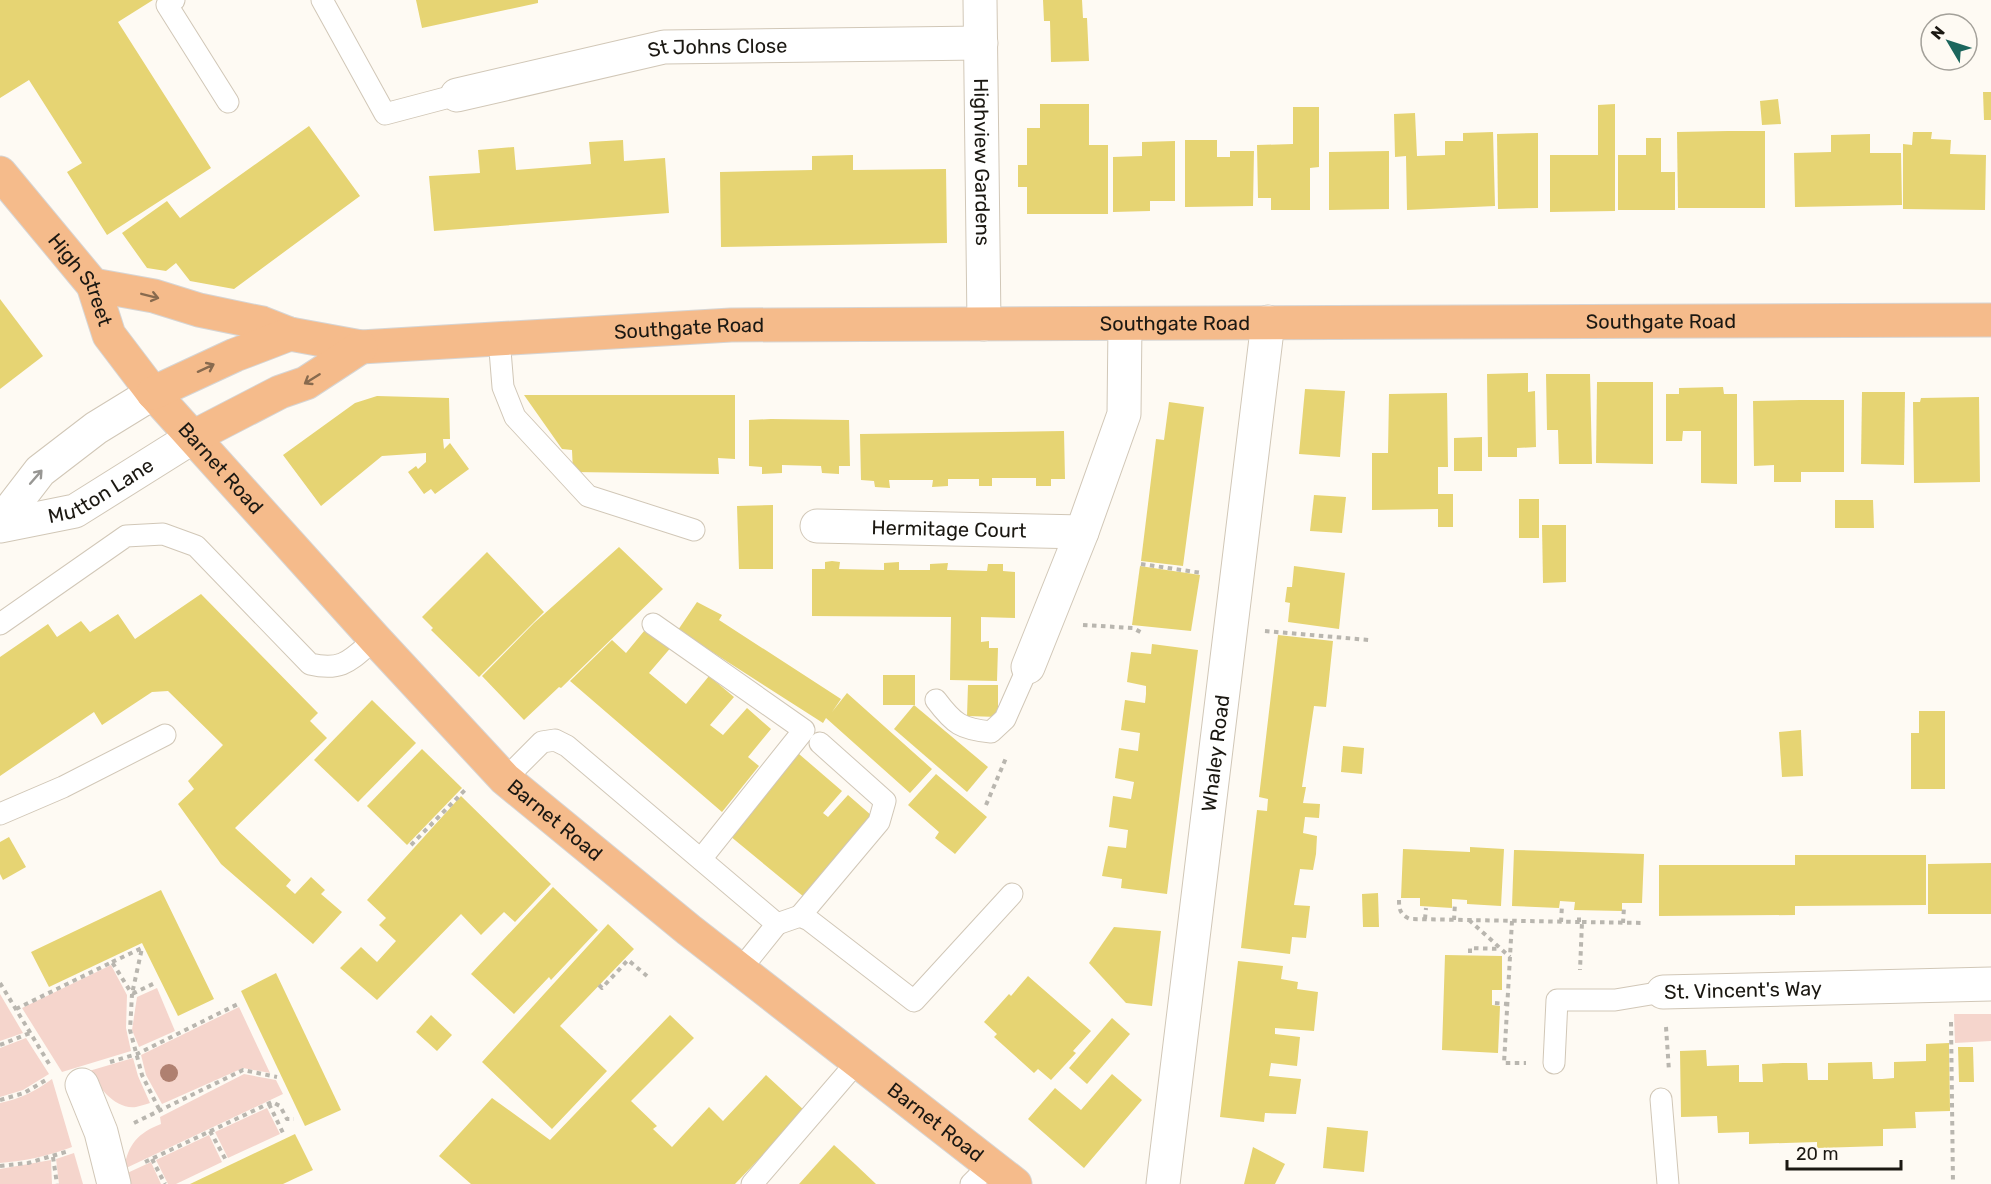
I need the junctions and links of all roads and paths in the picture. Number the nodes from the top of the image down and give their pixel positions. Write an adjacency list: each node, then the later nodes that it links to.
1 (174, 0): 6 (lane)
2 (322, 0): 5 (lane)
3 (980, 0): 4 (street, Highview Gardens)
4 (981, 43): 5 (street, St Johns Close); 11 (street, Highview Gardens)
5 (457, 95)
6 (228, 102)
7 (0, 173): 8 (main road, High Street)
8 (93, 285): 13 (main road, Southgate Road, one-way to 13); 16 (main road, High Street)
9 (1991, 320): 10 (main road, Southgate Road)
10 (1268, 322): 12 (main road, Southgate Road); 23 (street, Whaley Road)
11 (984, 324): 12 (main road, Southgate Road); 14 (main road, Southgate Road)
12 (1125, 324): 21 (street)
13 (290, 334): 15 (main road, Southgate Road); 16 (main road, one-way to 13)
14 (499, 338): 15 (main road, Southgate Road); 20 (lane)
15 (361, 347): 17 (main road, Southgate Road, one-way to 17)
16 (153, 393): 17 (main road, Barnet Road); 18 (street, Mutton Lane, one-way to 16)
17 (193, 437): 18 (street, Mutton Lane); 27 (main road, Barnet Road)
18 (0, 524)
19 (817, 526): 21 (street, Hermitage Court)
20 (694, 530)
21 (1082, 532): 29 (street)
22 (1141, 564): 23 (path)
23 (1237, 578): 26 (street, Whaley Road)
24 (0, 624): 27 (lane)
25 (653, 624): 36 (lane)
26 (1232, 628): 28 (path); 96 (street, Whaley Road)
27 (375, 639): 33 (main road, Barnet Road)
28 (1369, 640)
29 (1028, 667): 30 (lane)
30 (936, 700)
31 (165, 735): 34 (lane)
32 (820, 744): 44 (lane)
33 (498, 772): 35 (path); 36 (lane); 58 (main road, Barnet Road)
34 (0, 814)
35 (411, 845)
36 (701, 859): 53 (lane)
37 (1012, 894): 44 (lane)
38 (1399, 900): 45 (path)
39 (1455, 903): 46 (path)
40 (1562, 905): 49 (path)
41 (1624, 907): 51 (path)
42 (1426, 908): 45 (path)
43 (1579, 914): 50 (path)
44 (800, 916): 53 (lane)
45 (1425, 919): 46 (path)
46 (1454, 920): 47 (path)
47 (1469, 920): 48 (path); 54 (path)
48 (1512, 921): 49 (path); 56 (path)
49 (1561, 922): 50 (path)
50 (1581, 922): 51 (path); 67 (path)
51 (1623, 923): 52 (path)
52 (1644, 923)
53 (777, 924): 58 (lane)
54 (1501, 949): 55 (path); 56 (path)
55 (1470, 953)
56 (1510, 957): 70 (path)
57 (112, 962): 66 (path); 66 (path); 71 (path)
58 (740, 970): 75 (main road, Barnet Road)
59 (647, 976): 64 (path)
60 (157, 982): 66 (path)
61 (0, 983): 71 (path)
62 (1991, 984): 63 (street, St. Vincent's Way)
63 (1951, 985): 65 (street, St. Vincent's Way); 98 (path)
64 (599, 986)
65 (1663, 992): 67 (lane, St. Vincent's Way); 79 (path)
66 (132, 994): 74 (path)
67 (1579, 1001): 76 (lane, St. Vincent's Way)
68 (240, 1003): 74 (path)
69 (1495, 1003): 70 (path)
70 (1508, 1004): 76 (path)
71 (16, 1010): 72 (path)
72 (30, 1032): 73 (path); 77 (path)
73 (0, 1045)
74 (137, 1054): 77 (path); 82 (path)
75 (857, 1062): 91 (main road, Barnet Road); 95 (lane)
76 (1554, 1063)
77 (72, 1077): 80 (path); 86 (street)
78 (277, 1077): 82 (path)
79 (1661, 1099): 97 (lane)
80 (0, 1100)
81 (269, 1104): 83 (path); 84 (path); 85 (path)
82 (160, 1111): 86 (path)
83 (294, 1119)
84 (210, 1131): 88 (path); 89 (path)
85 (284, 1135)
86 (103, 1138): 87 (path); 92 (street)
87 (53, 1157): 90 (path); 93 (path)
88 (152, 1159): 92 (path); 94 (path)
89 (227, 1162)
90 (0, 1166)
91 (992, 1178)
92 (113, 1181)
93 (57, 1184)
94 (165, 1184)
95 (752, 1184)
96 (1163, 1184)
97 (1668, 1184)
98 (1953, 1184)

